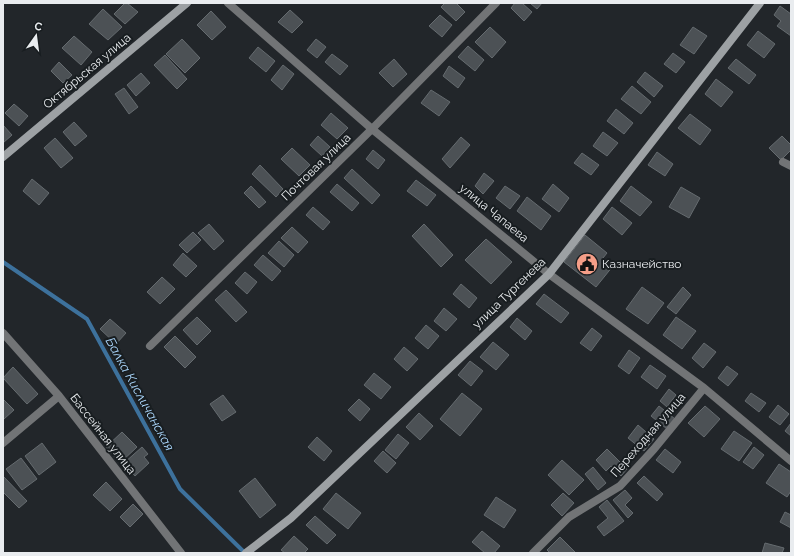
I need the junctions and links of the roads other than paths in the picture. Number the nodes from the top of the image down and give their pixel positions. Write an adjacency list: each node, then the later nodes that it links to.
1 (187, 3): 6 (main road, Октябрьская улица)
2 (228, 3): 5 (street, улица Чапаева)
3 (496, 3): 5 (street, Почтовая улица)
4 (760, 3): 9 (main road, улица Тургенева)
5 (372, 129): 9 (street, улица Чапаева); 11 (street, Почтовая улица)
6 (3, 157)
7 (783, 162): 8 (street)
8 (791, 166)
9 (549, 274): 12 (street, улица Чапаева); 17 (main road, улица Тургенева)
10 (3, 333): 13 (street, Бассейная улица)
11 (150, 346)
12 (704, 388): 15 (street, улица Чапаева); 18 (street, Переходная улица)
13 (59, 396): 14 (street); 16 (street, Бассейная улица)
14 (3, 443)
15 (791, 461)
16 (181, 553)
17 (246, 553)
18 (533, 553)

